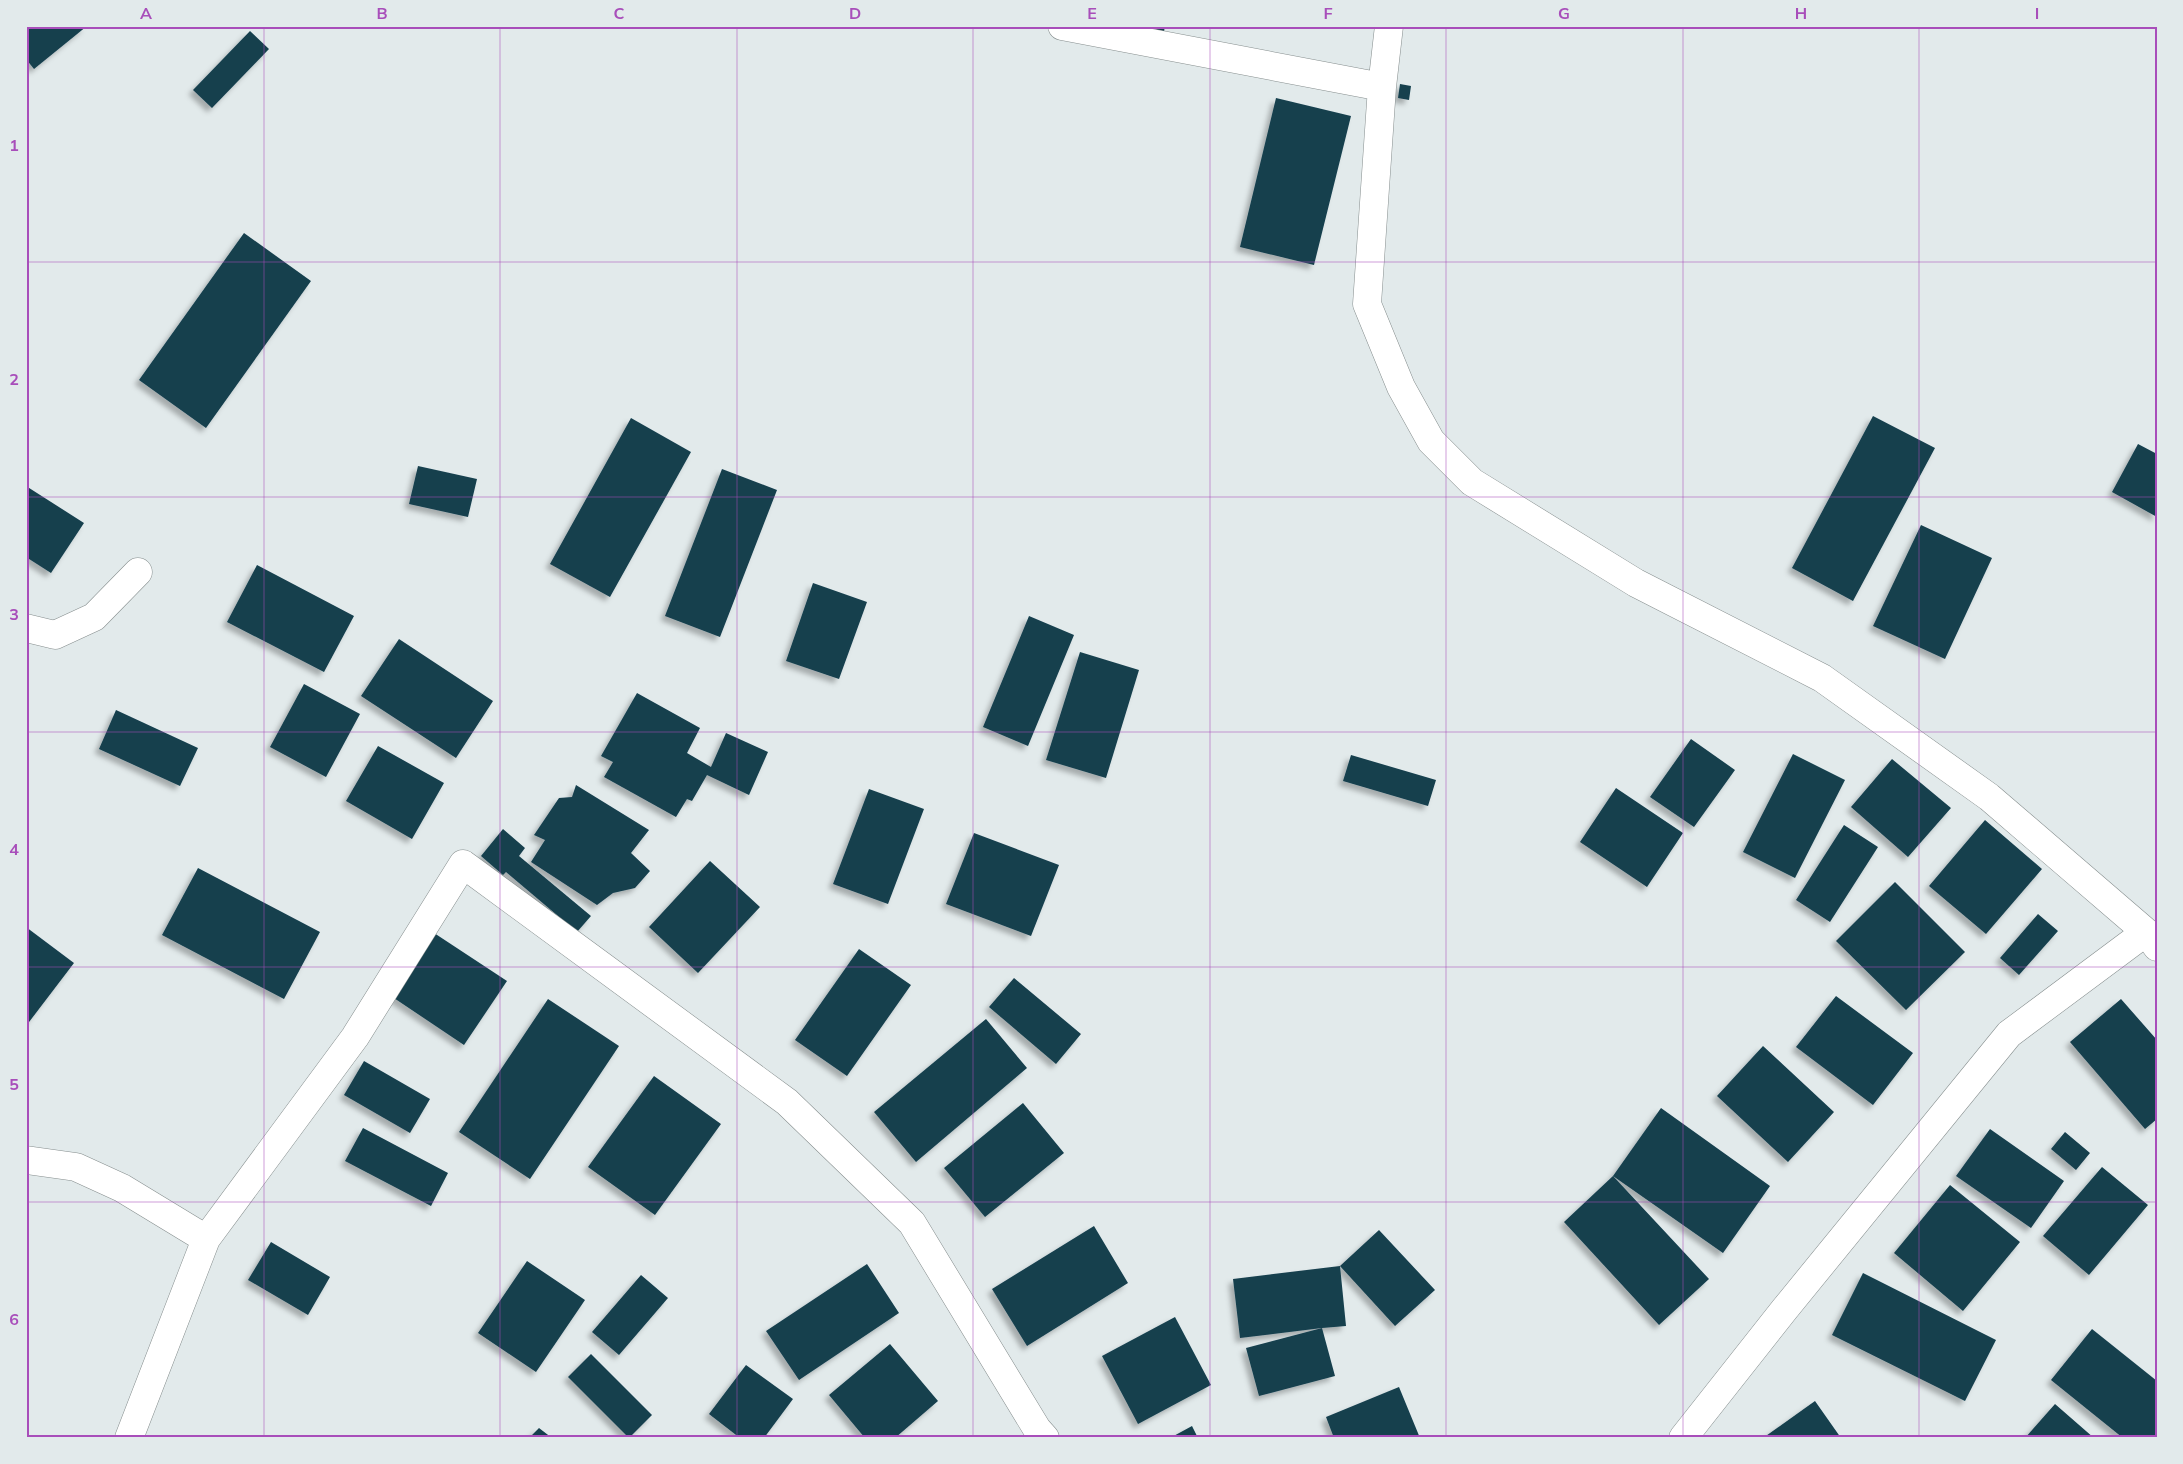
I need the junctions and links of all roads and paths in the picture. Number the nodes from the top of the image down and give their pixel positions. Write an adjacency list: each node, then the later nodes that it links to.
1 (1062, 26): 3 (street)
2 (1389, 26): 3 (street)
3 (1382, 87): 6 (street)
4 (138, 572): 5 (street)
5 (26, 628)
6 (2151, 939): 11 (street)
7 (26, 1160): 8 (street)
8 (206, 1239): 9 (street); 10 (street)
9 (129, 1438)
10 (1045, 1438)
11 (1683, 1438)

